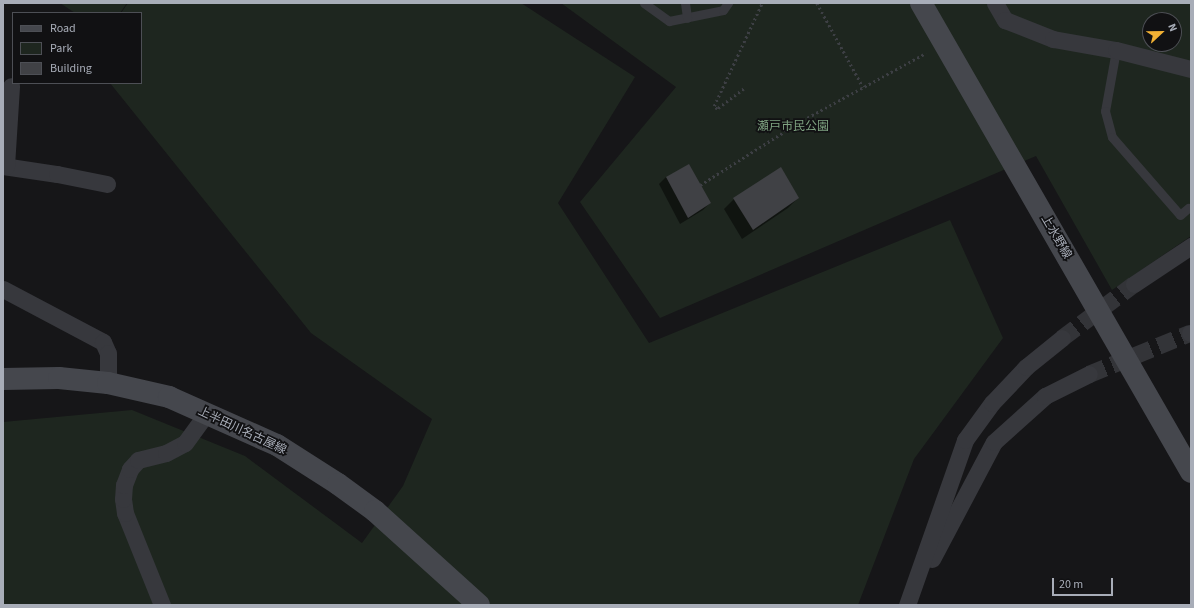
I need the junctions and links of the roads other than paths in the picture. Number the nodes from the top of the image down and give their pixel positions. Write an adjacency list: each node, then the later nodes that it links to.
1 (644, 3): 6 (lane)
2 (685, 3): 6 (lane)
3 (728, 3): 6 (lane)
4 (921, 3): 21 (main road, 上水野線)
5 (995, 3): 7 (street)
6 (687, 18)
7 (1116, 50): 8 (street); 12 (lane)
8 (1191, 69)
9 (11, 86): 10 (street)
10 (5, 166): 11 (street)
11 (107, 184)
12 (1188, 208)
13 (1191, 246): 14 (street)
14 (1134, 284)
15 (3, 289): 19 (street)
16 (1062, 338): 24 (street)
17 (1090, 374): 24 (street)
18 (3, 379): 19 (main road, 上半田川名古屋線)
19 (108, 383): 20 (main road, 上半田川名古屋線)
20 (206, 414): 22 (street); 23 (main road, 上半田川名古屋線)
21 (1191, 472)
22 (162, 605)
23 (479, 605)
24 (907, 605)

